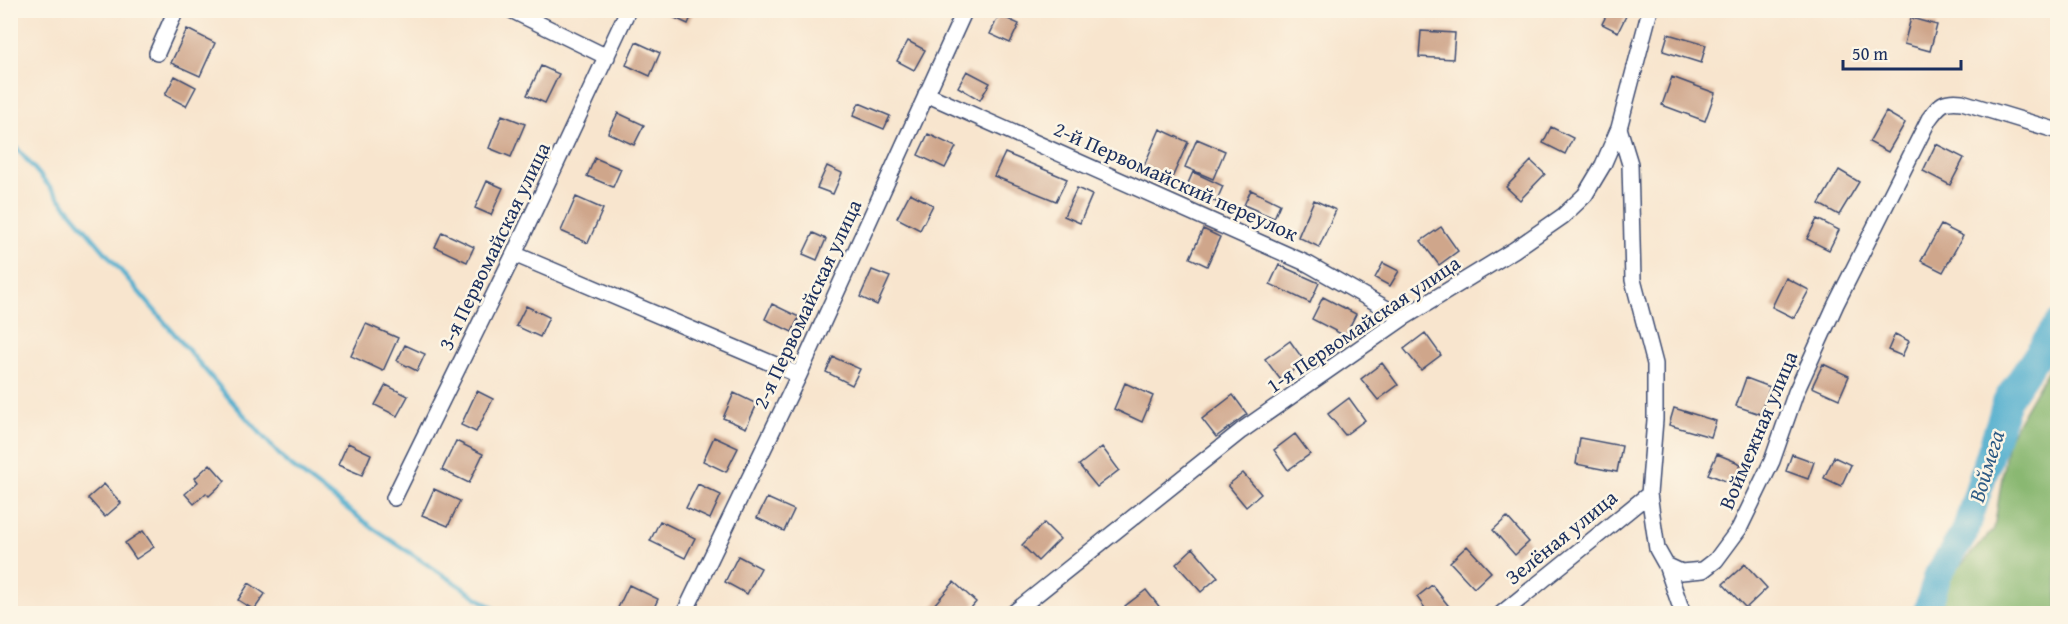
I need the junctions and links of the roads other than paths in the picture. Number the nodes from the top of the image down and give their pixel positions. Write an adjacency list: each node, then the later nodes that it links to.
1 (176, 10): 6 (street)
2 (511, 10): 7 (street)
3 (628, 10): 7 (street, 3-я Первомайская улица)
4 (965, 10): 8 (street, 2-я Первомайская улица)
5 (1650, 10): 9 (street, 1-я Первомайская улица)
6 (157, 53)
7 (607, 57): 11 (street, 3-я Первомайская улица)
8 (926, 94): 12 (street, 2-й Первомайский переулок); 13 (street, 2-я Первомайская улица)
9 (1619, 128): 12 (street, 1-я Первомайская улица); 14 (street)
10 (2058, 131): 16 (street, Воймежная улица)
11 (514, 254): 13 (street); 15 (street, 3-я Первомайская улица)
12 (1403, 318): 18 (street, 1-я Первомайская улица)
13 (799, 375): 17 (street, 2-я Первомайская улица)
14 (1649, 494): 16 (street); 19 (street, Зелёная улица)
15 (394, 498)
16 (1666, 565): 20 (street)
17 (684, 614)
18 (1012, 614)
19 (1501, 614)
20 (1683, 614)

